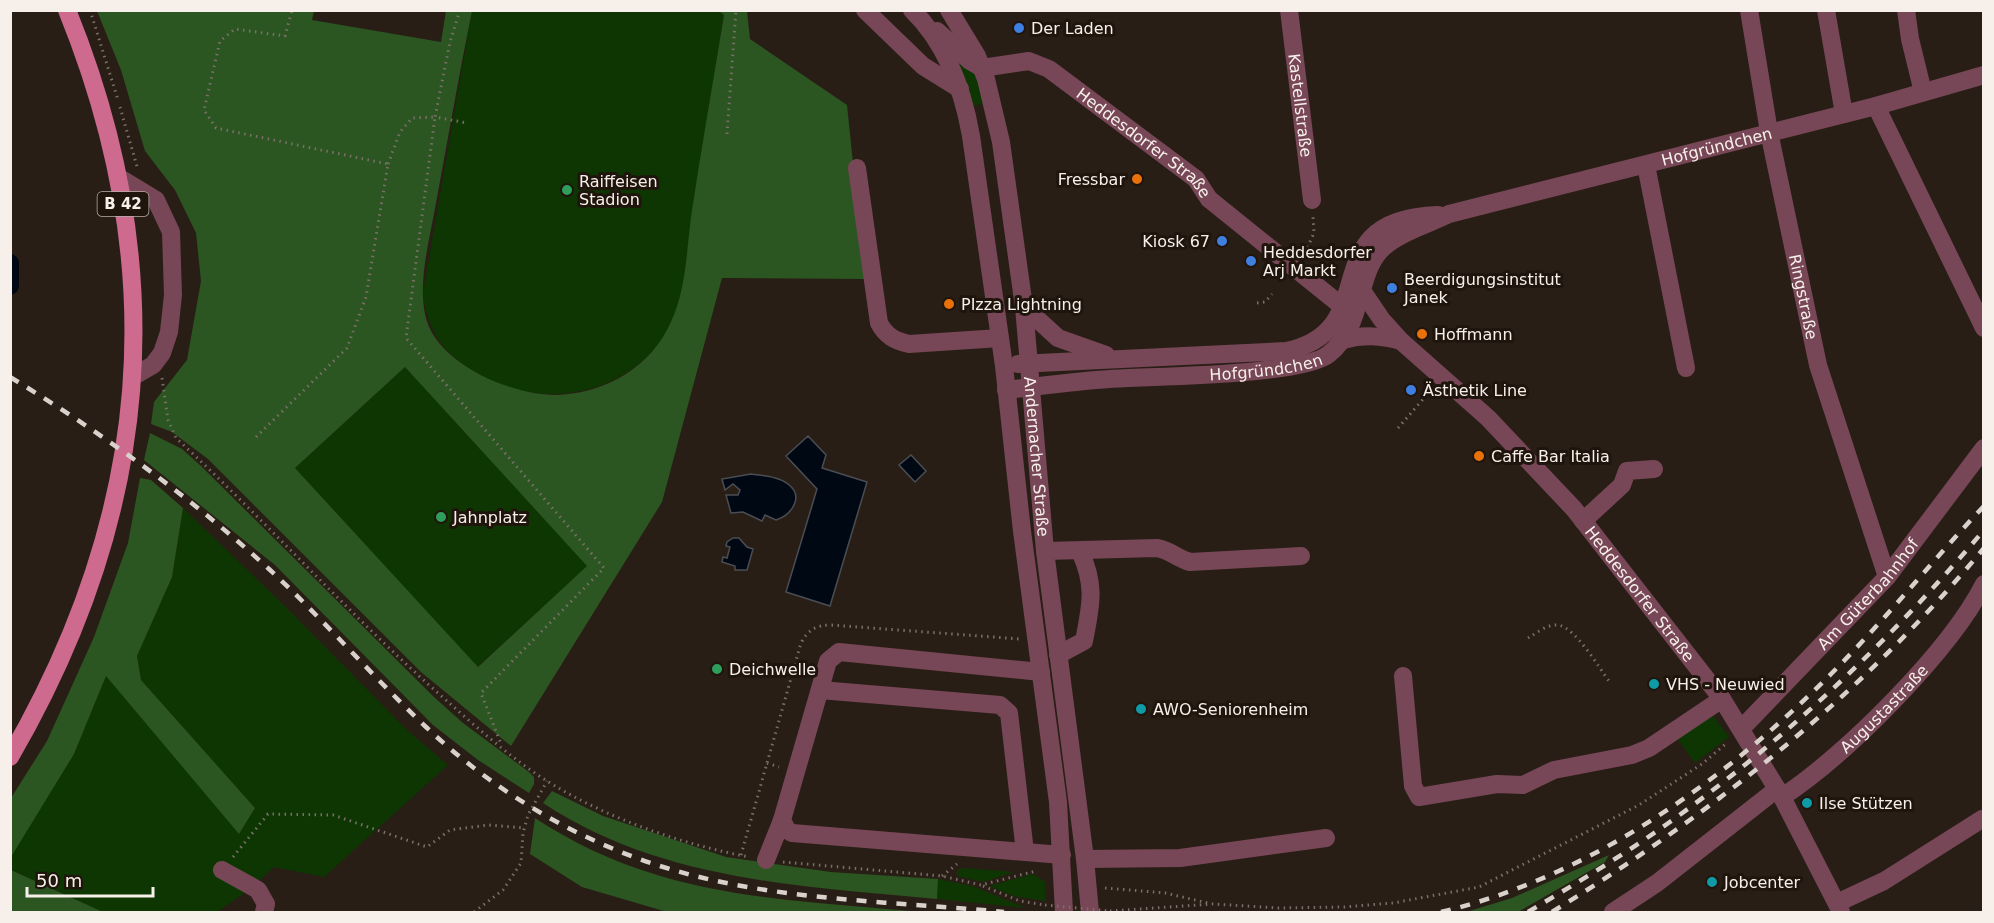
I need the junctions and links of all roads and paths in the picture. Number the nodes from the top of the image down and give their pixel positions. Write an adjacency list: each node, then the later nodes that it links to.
1 (67, 10): 26 (main road, B 42)
2 (292, 10): 23 (path)
3 (460, 10): 19 (path)
4 (736, 10): 22 (path)
5 (865, 10): 15 (street)
6 (912, 10): 12 (street, Andernacher Straße)
7 (949, 10): 13 (street, Andernacher Straße)
8 (1289, 10): 27 (street, Kastellstraße)
9 (1749, 10): 21 (street, Ringstraße)
10 (1826, 10): 18 (street)
11 (1906, 10): 16 (street)
12 (925, 25): 13 (street); 15 (street, Andernacher Straße)
13 (982, 68): 29 (street, Heddesdorfer Straße); 33 (street, Andernacher Straße)
14 (1983, 75): 16 (street, Hofgründchen)
15 (960, 89): 37 (street, Andernacher Straße)
16 (1923, 92): 17 (street, Hofgründchen)
17 (1876, 106): 18 (street, Hofgründchen); 36 (street)
18 (1844, 114): 21 (street, Hofgründchen)
19 (435, 117): 20 (path); 23 (path); 68 (path)
20 (467, 123)
21 (1769, 132): 24 (street, Hofgründchen); 57 (street, Ringstraße)
22 (727, 134)
23 (388, 164): 50 (path)
24 (1646, 165): 28 (street, Hofgründchen); 44 (street)
25 (857, 168): 37 (street)
26 (118, 177): 40 (street); 45 (main road, B 42)
27 (1312, 200): 29 (path)
28 (1449, 214): 30 (street, Hofgründchen); 34 (street, Hofgründchen)
29 (1295, 267): 34 (street, Heddesdorfer Straße)
30 (1363, 292): 34 (street, Hofgründchen); 35 (street, Heddesdorfer Straße)
31 (1272, 294): 32 (path)
32 (1257, 303)
33 (1024, 307): 41 (street); 42 (street, Andernacher Straße)
34 (1345, 315): 35 (street); 38 (street, Hofgründchen); 41 (street, Hofgründchen)
35 (1382, 320): 39 (street, Heddesdorfer Straße)
36 (1983, 328)
37 (1000, 338): 43 (street, Andernacher Straße)
38 (1343, 340): 39 (street); 47 (street, Hofgründchen)
39 (1401, 341): 46 (street, Heddesdorfer Straße)
40 (158, 359): 45 (street); 68 (path)
41 (1120, 359): 42 (street, Hofgründchen)
42 (1029, 363): 43 (street, Hofgründchen); 47 (street, Andernacher Straße)
43 (1004, 366): 48 (street, Andernacher Straße)
44 (1686, 368)
45 (134, 376): 69 (main road, B 42)
46 (1442, 377): 49 (path); 53 (street, Heddesdorfer Straße)
47 (1032, 387): 48 (street, Hofgründchen); 55 (street, Andernacher Straße)
48 (1006, 390): 62 (street, Andernacher Straße)
49 (1398, 428)
50 (256, 437)
51 (1983, 448): 57 (street, Am Güterbahnhof)
52 (1654, 469): 53 (street)
53 (1583, 521): 66 (street, Heddesdorfer Straße)
54 (1080, 550): 55 (street); 56 (street); 61 (street)
55 (1045, 552): 61 (street, Andernacher Straße)
56 (1301, 556)
57 (1887, 577): 67 (street, Am Güterbahnhof)
58 (1983, 584): 59 (street, Augustastraße)
59 (1978, 602): 71 (street, Augustastraße)
60 (1528, 638): 64 (path)
61 (1058, 655): 78 (street, Andernacher Straße)
62 (1041, 672): 65 (street); 77 (street, Andernacher Straße)
63 (1404, 676): 66 (street)
64 (1609, 681)
65 (820, 690): 73 (street); 76 (street)
66 (1722, 699): 67 (street, Heddesdorfer Straße)
67 (1742, 728): 71 (street, Heddesdorfer Straße); 84 (path)
68 (501, 746): 70 (path)
69 (10, 757)
70 (547, 781): 74 (path); 79 (path)
71 (1780, 793): 85 (street, Heddesdorfer Straße); 90 (street, Augustastraße)
72 (1982, 819): 85 (street)
73 (782, 820): 76 (street); 79 (street)
74 (525, 828): 81 (path); 87 (path)
75 (1326, 838): 78 (street)
76 (1025, 852): 77 (street)
77 (1062, 855): 88 (street, Andernacher Straße)
78 (1085, 859): 83 (street, Andernacher Straße)
79 (766, 860): 82 (path)
80 (1042, 865): 82 (path)
81 (222, 870): 86 (street)
82 (981, 885): 84 (path, bridge)
83 (1088, 887): 84 (path); 89 (street, Andernacher Straße)
84 (1213, 904)
85 (1839, 908)
86 (264, 912)
87 (474, 912)
88 (1064, 912)
89 (1090, 912)
90 (1613, 912)

